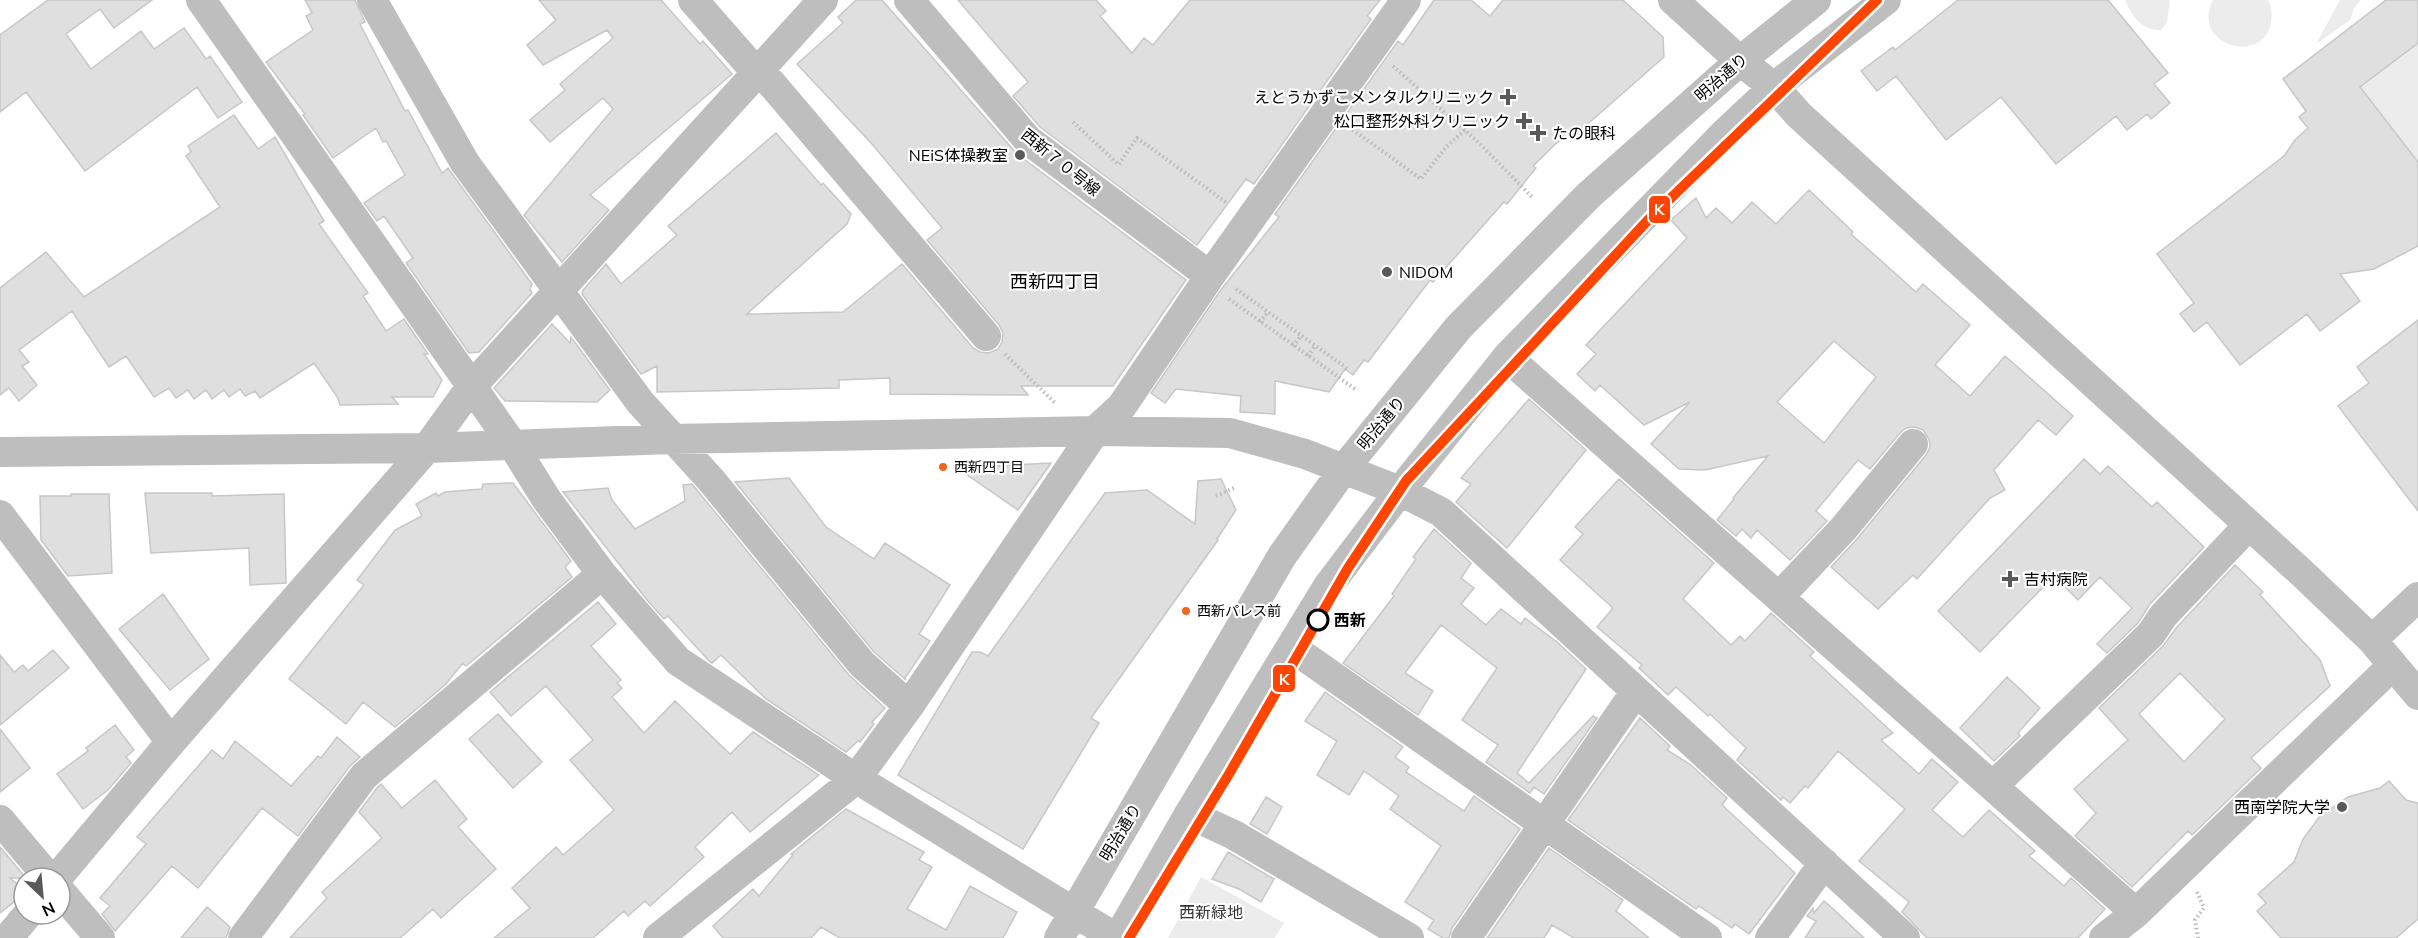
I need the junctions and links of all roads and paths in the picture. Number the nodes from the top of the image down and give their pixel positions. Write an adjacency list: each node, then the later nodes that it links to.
1 (201, 0): 30 (street)
2 (372, 0): 20 (street)
3 (693, 0): 12 (street)
4 (823, 0): 12 (street)
5 (909, 0): 19 (street, 西新７０号線)
6 (1407, 0): 10 (street)
7 (1673, 0): 11 (street)
8 (1816, 0): 11 (street, 明治通り)
9 (1886, 0): 13 (street)
10 (1371, 50): 14 (street); 15 (path)
11 (1740, 61): 13 (street); 39 (street, 明治通り)
12 (756, 72): 20 (street); 23 (street)
13 (1774, 87): 28 (street); 44 (street)
14 (1326, 110): 15 (path); 19 (street)
15 (1465, 130): 17 (path)
16 (1119, 164): 18 (path)
17 (1532, 197)
18 (1228, 204)
19 (1221, 285): 21 (path); 22 (path); 33 (street)
20 (559, 290): 30 (street); 34 (street)
21 (1268, 312): 22 (path); 24 (path)
22 (1260, 322): 25 (path)
23 (986, 336): 32 (path)
24 (1301, 336): 25 (path); 26 (path)
25 (1293, 346): 27 (path)
26 (1315, 346): 27 (path); 29 (path)
27 (1308, 356): 31 (path)
28 (1507, 357): 41 (street); 46 (street)
29 (1348, 369)
30 (471, 387): 35 (street); 37 (street)
31 (1356, 389)
32 (1056, 404)
33 (1095, 431): 34 (street); 39 (street); 53 (street)
34 (672, 439): 35 (street); 53 (street)
35 (512, 444): 37 (street); 45 (street)
36 (1913, 444): 46 (street)
37 (427, 448): 38 (street); 54 (street)
38 (0, 452)
39 (1343, 470): 41 (street); 65 (street, 明治通り)
40 (1236, 487): 42 (path)
41 (1400, 491): 49 (street); 51 (street)
42 (1216, 496)
43 (0, 515): 54 (street)
44 (2249, 525): 48 (street); 56 (street)
45 (602, 574): 55 (street); 71 (street)
46 (1779, 597): 56 (street)
47 (2418, 597): 48 (street)
48 (2372, 640): 50 (street)
49 (1291, 647): 57 (street); 59 (street)
50 (2393, 665): 52 (street); 63 (street)
51 (1636, 692): 59 (street); 60 (street)
52 (2418, 695)
53 (909, 706): 55 (street)
54 (171, 742): 62 (street)
55 (856, 779): 65 (street); 68 (street)
56 (1994, 786): 66 (street)
57 (1189, 814): 73 (street); 74 (street)
58 (0, 819): 61 (street)
59 (1544, 825): 75 (street); 76 (street)
60 (1824, 863): 77 (street); 78 (street)
61 (39, 866)
62 (67, 866)
63 (2179, 871): 66 (street); 80 (path)
64 (72, 905): 70 (street)
65 (1073, 911): 72 (street, 明治通り); 73 (street)
66 (2136, 913): 79 (street)
67 (18, 926): 69 (street)
68 (670, 934)
69 (8, 938)
70 (100, 938)
71 (243, 938)
72 (1059, 938)
73 (1117, 938)
74 (1409, 938)
75 (1466, 938)
76 (1707, 938)
77 (1770, 938)
78 (1905, 938)
79 (2104, 938)
80 (2198, 938)

